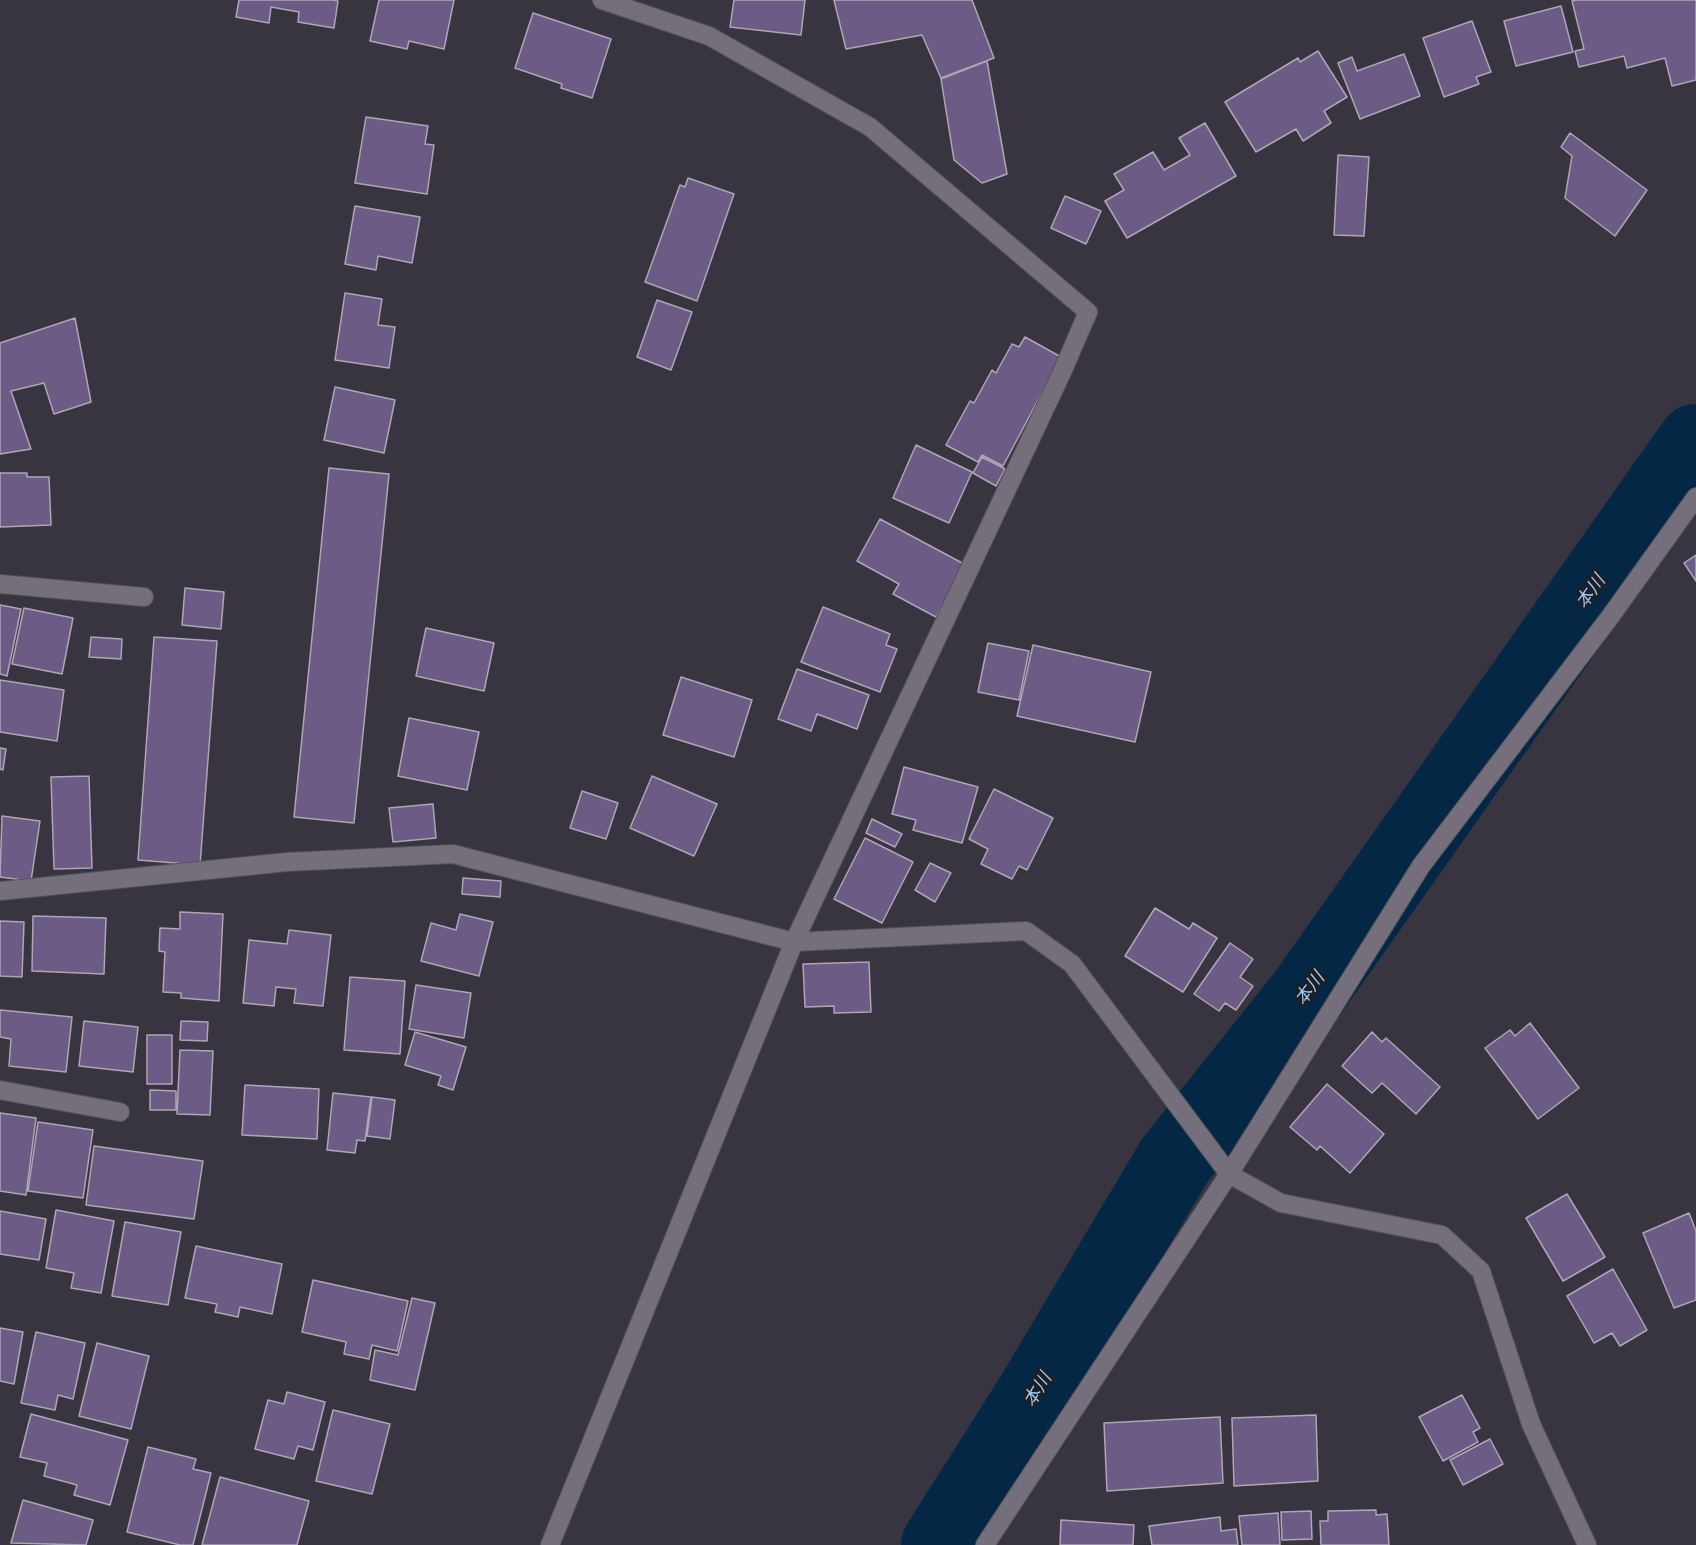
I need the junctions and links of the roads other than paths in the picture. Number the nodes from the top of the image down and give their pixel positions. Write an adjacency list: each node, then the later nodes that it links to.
1 (602, 0): 6 (street)
2 (1696, 497): 9 (street)
3 (0, 584): 4 (street)
4 (144, 597)
5 (0, 891): 6 (street)
6 (794, 942): 9 (street); 10 (street)
7 (0, 1090): 8 (street)
8 (120, 1112)
9 (1228, 1174): 11 (street); 12 (street)
10 (550, 1545)
11 (985, 1545)
12 (1587, 1545)

